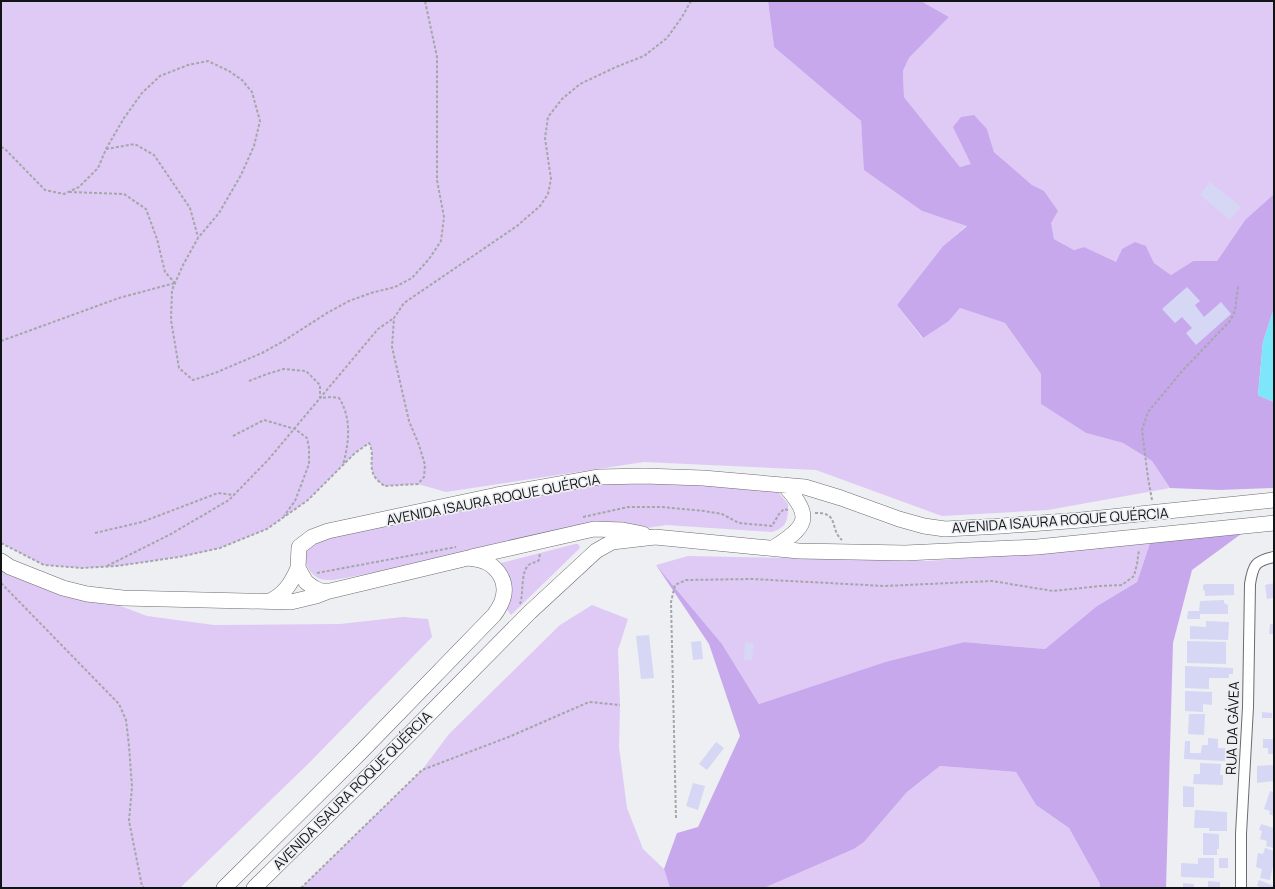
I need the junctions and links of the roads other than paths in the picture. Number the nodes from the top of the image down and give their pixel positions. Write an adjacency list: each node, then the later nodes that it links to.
1 (784, 485): 2 (main road, AVENIDA ISAURA ROQUE QUÉRCIA); 5 (main road); 9 (main road, AVENIDA ISAURA ROQUE QUÉRCIA)
2 (1274, 500)
3 (1274, 523): 5 (main road, AVENIDA ISAURA ROQUE QUÉRCIA)
4 (655, 536): 5 (main road, AVENIDA ISAURA ROQUE QUÉRCIA); 7 (main road, AVENIDA ISAURA ROQUE QUÉRCIA); 13 (main road, AVENIDA ISAURA ROQUE QUÉRCIA)
5 (772, 548)
6 (1274, 557): 14 (street, RUA DA GÁVEA)
7 (468, 558): 10 (main road, AVENIDA ISAURA ROQUE QUÉRCIA); 12 (main road, AVENIDA ISAURA ROQUE QUÉRCIA)
8 (1, 561): 11 (main road)
9 (298, 568): 10 (main road, AVENIDA ISAURA ROQUE QUÉRCIA); 11 (main road)
10 (330, 591): 11 (main road)
11 (267, 602)
12 (224, 888)
13 (254, 888)
14 (1241, 888)

